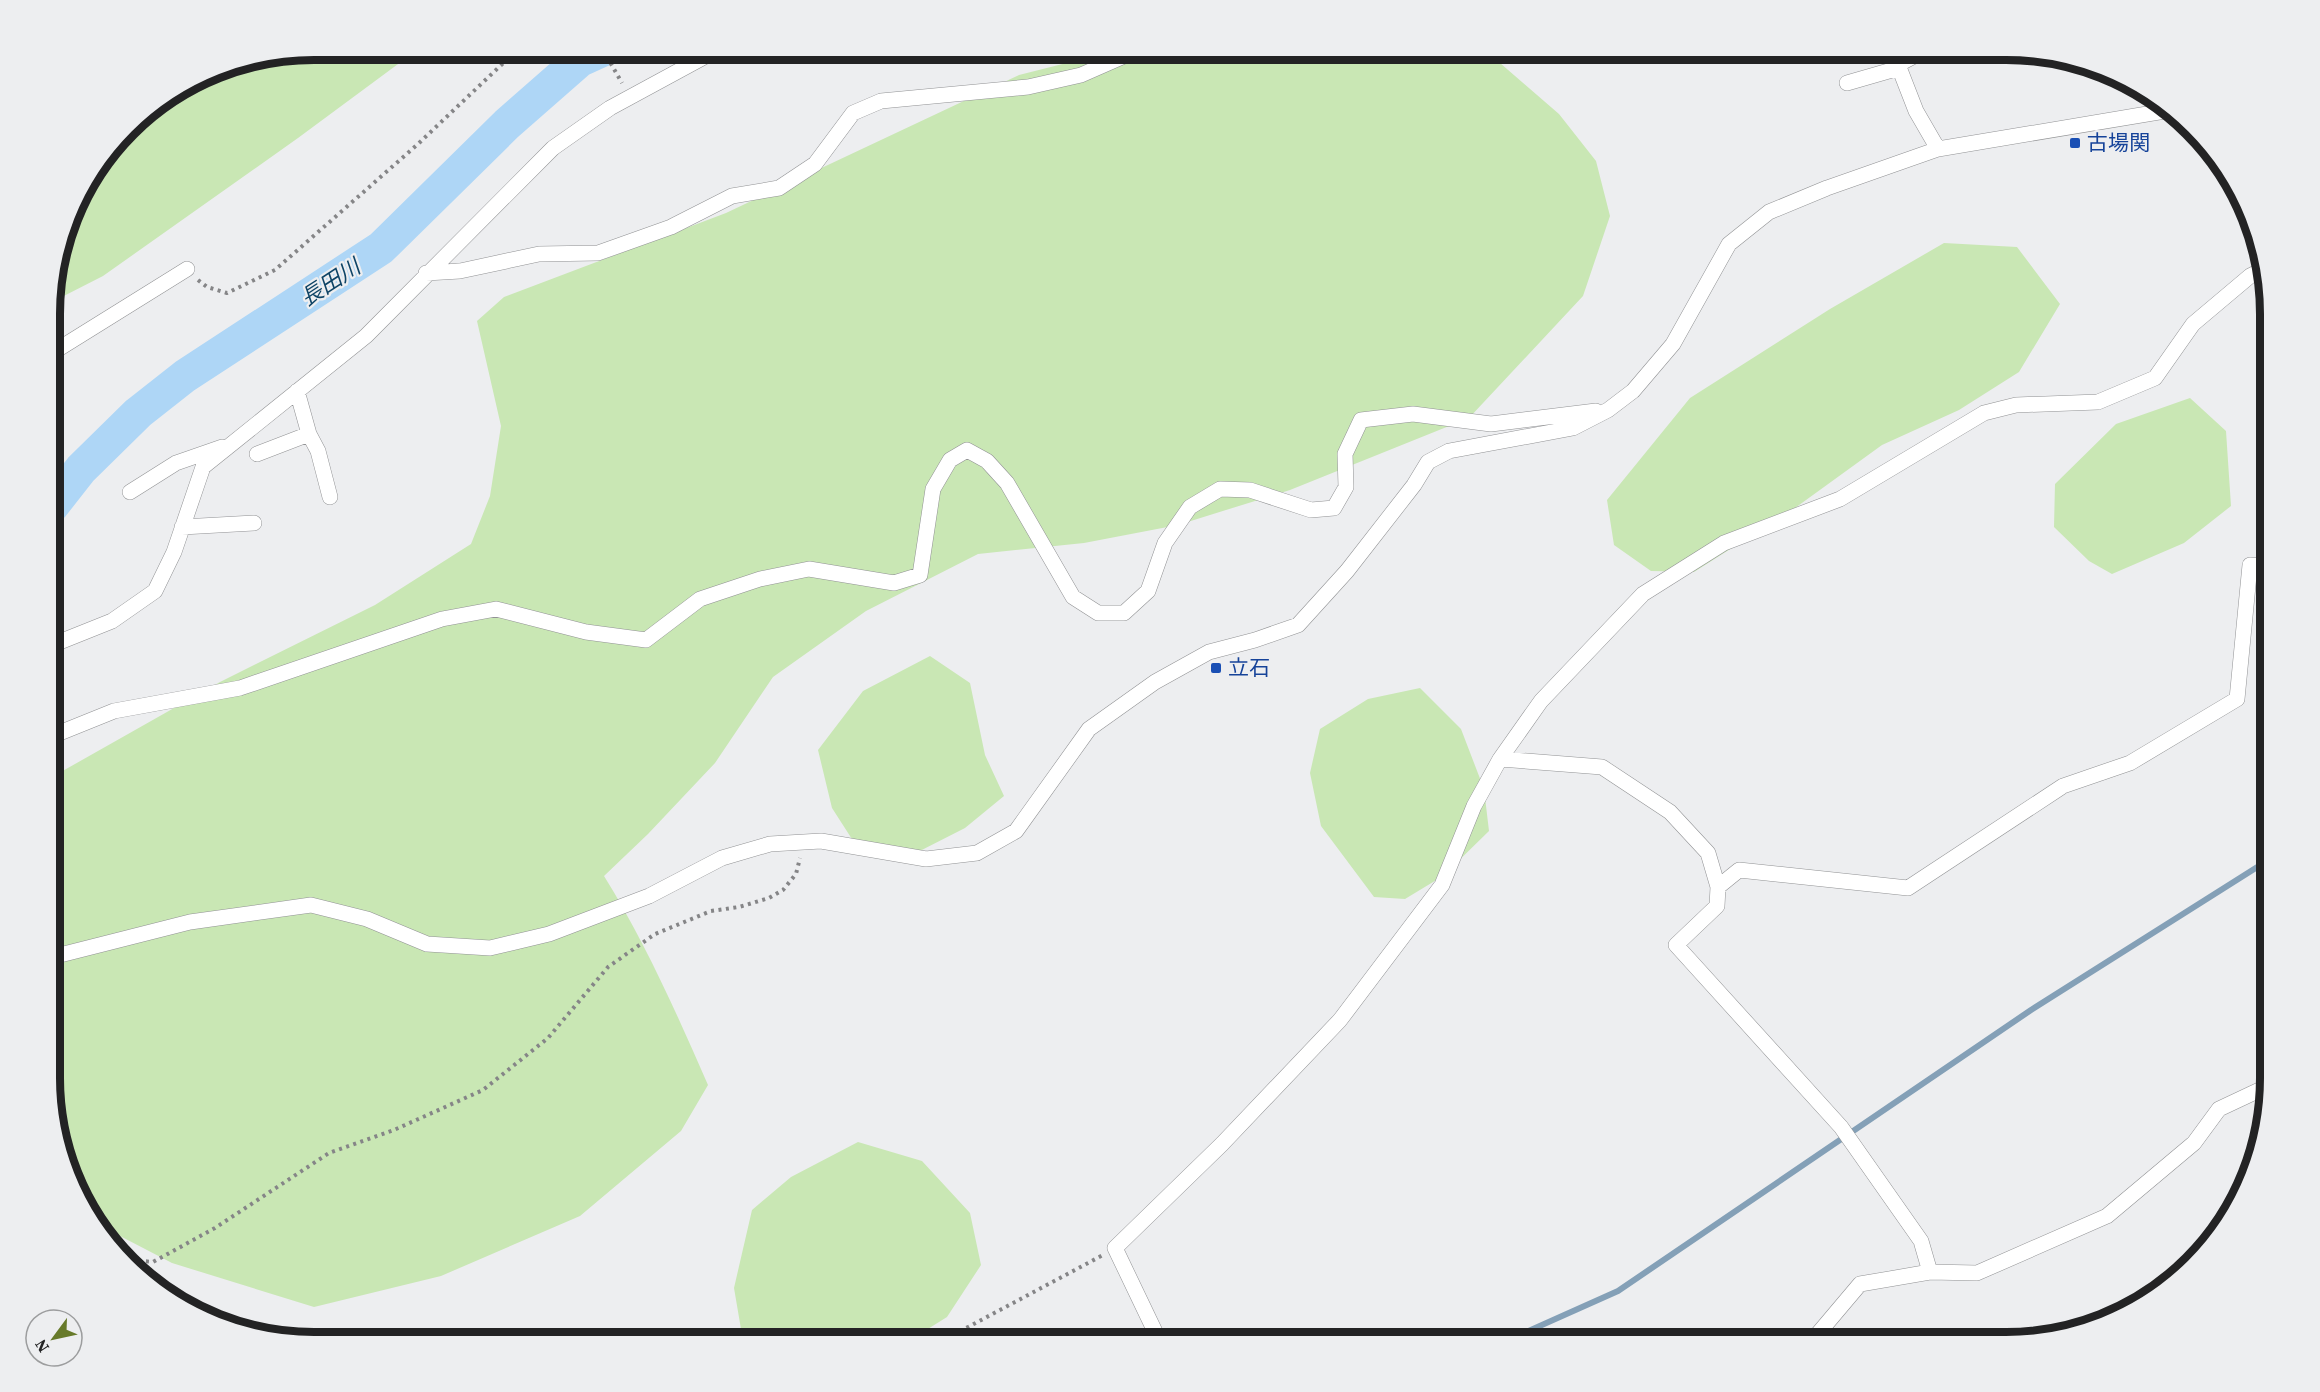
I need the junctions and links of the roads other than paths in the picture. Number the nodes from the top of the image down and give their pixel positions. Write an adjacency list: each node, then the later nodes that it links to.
1 (699, 60): 10 (street)
2 (1115, 60): 10 (street)
3 (1896, 60): 5 (street)
4 (1914, 60): 5 (lane)
5 (1899, 68): 6 (street); 8 (street)
6 (1847, 83)
7 (2159, 112): 8 (street)
8 (1938, 149): 14 (street)
9 (187, 269): 12 (street)
10 (426, 273): 13 (street)
11 (2256, 273): 25 (street)
12 (60, 348)
13 (297, 391): 15 (street); 16 (street)
14 (1608, 410): 24 (street); 27 (street)
15 (309, 434): 17 (street); 19 (street)
16 (231, 445): 18 (street); 21 (street)
17 (257, 454)
18 (130, 492)
19 (330, 498)
20 (254, 523): 21 (street)
21 (182, 527): 23 (street)
22 (2260, 566): 26 (street)
23 (60, 642)
24 (60, 733)
25 (1500, 759): 26 (street); 30 (street)
26 (1718, 887): 29 (street)
27 (60, 955)
28 (2259, 1090): 29 (street)
29 (1930, 1272): 31 (street)
30 (1155, 1332)
31 (1819, 1332)

